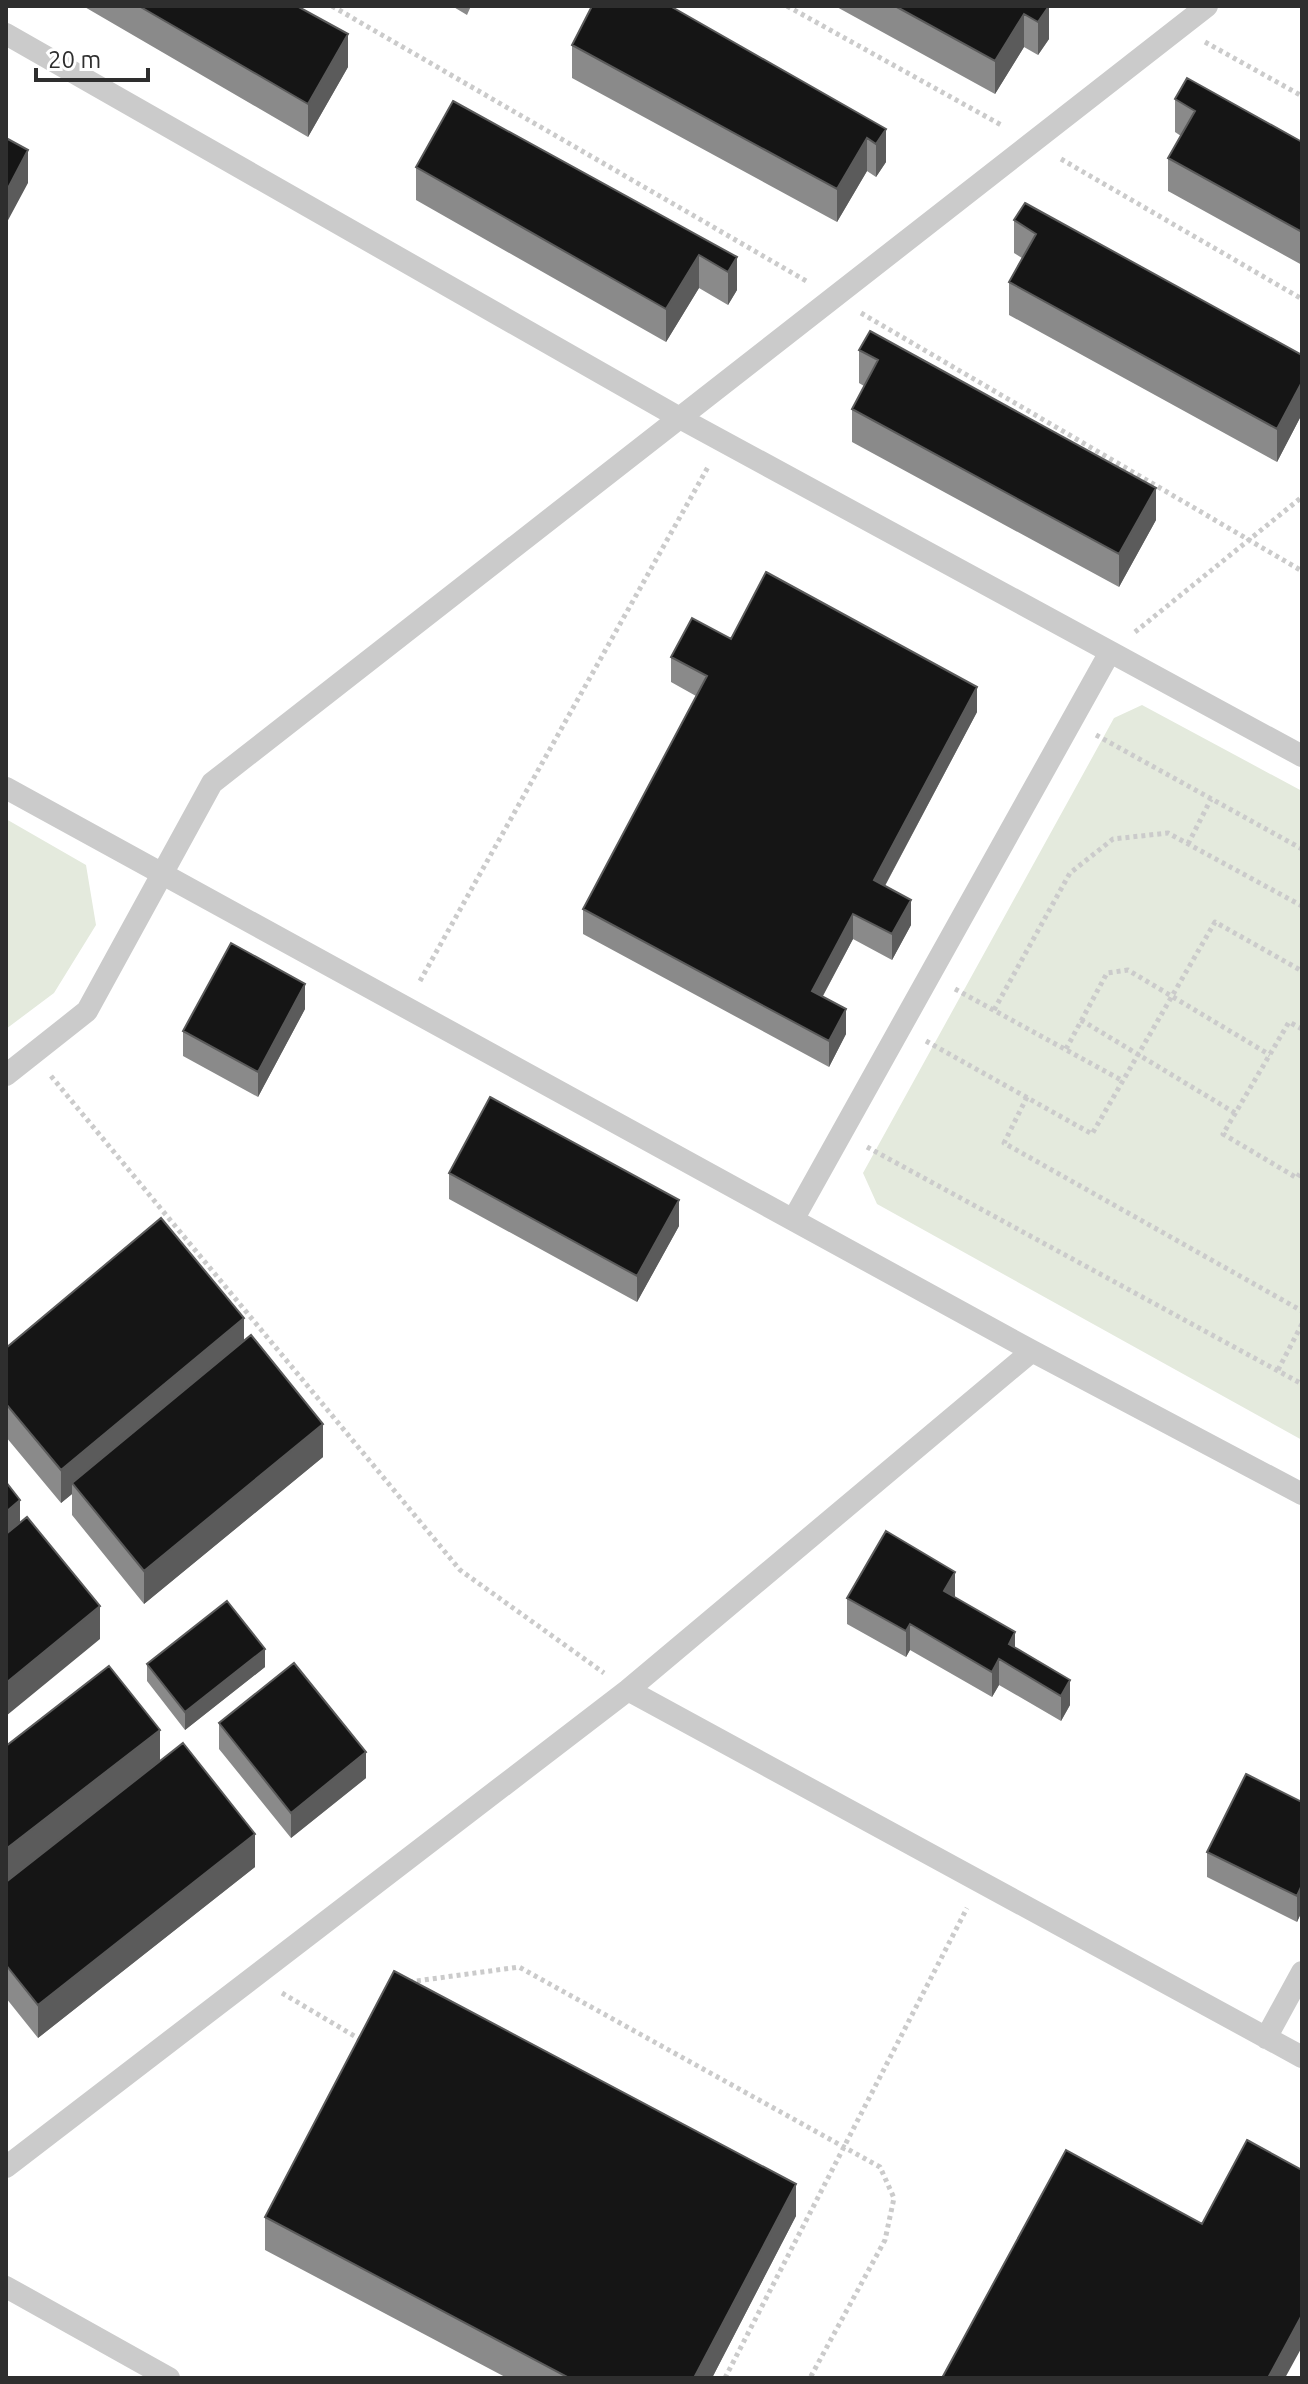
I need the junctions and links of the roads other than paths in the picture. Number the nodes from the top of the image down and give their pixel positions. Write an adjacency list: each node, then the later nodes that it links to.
1 (1207, 6): 3 (lane)
2 (6, 34): 3 (lane)
3 (678, 417): 4 (lane); 7 (lane)
4 (1110, 652): 5 (lane); 9 (lane)
5 (1302, 756)
6 (6, 788): 7 (lane)
7 (164, 875): 8 (lane); 9 (lane)
8 (6, 1075)
9 (793, 1220): 10 (lane)
10 (1032, 1351): 11 (lane); 12 (lane)
11 (1302, 1494)
12 (628, 1690): 14 (lane); 16 (lane)
13 (1302, 1972): 14 (lane)
14 (1266, 2038): 15 (lane)
15 (1302, 2057)
16 (6, 2167)
17 (6, 2287): 18 (lane)
18 (169, 2378)

